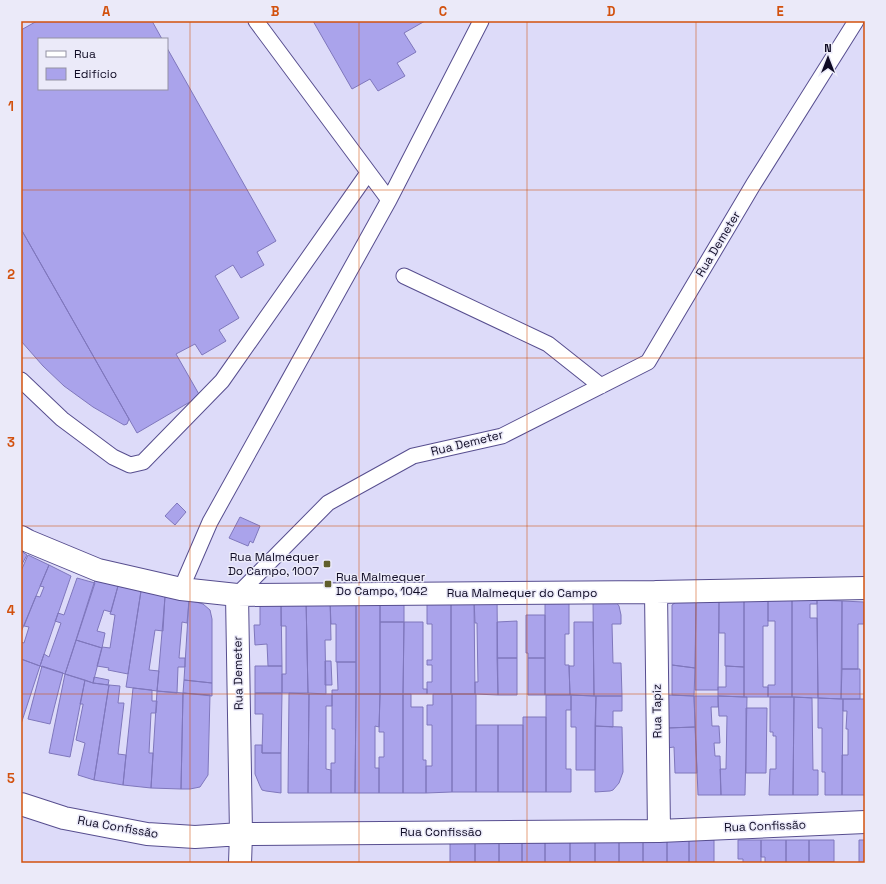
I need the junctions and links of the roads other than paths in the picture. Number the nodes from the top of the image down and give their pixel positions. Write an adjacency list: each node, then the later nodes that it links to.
1 (256, 21): 4 (lane)
2 (481, 21): 5 (lane)
3 (856, 21): 8 (lane, Rua Demeter)
4 (368, 173): 5 (lane); 7 (lane)
5 (389, 200): 11 (lane)
6 (404, 276): 8 (lane)
7 (21, 380)
8 (601, 386): 13 (lane, Rua Demeter)
9 (21, 537): 11 (street, Rua Malmequer do Campo)
10 (865, 588): 12 (street, Rua Malmequer do Campo)
11 (181, 589): 13 (street, Rua Malmequer do Campo)
12 (656, 592): 13 (street, Rua Malmequer do Campo); 16 (street, Rua Tapiz)
13 (237, 594): 17 (street, Rua Demeter)
14 (21, 804): 17 (street, Rua Confissão)
15 (865, 822): 16 (street, Rua Confissão)
16 (659, 831): 17 (street, Rua Confissão)
17 (241, 834): 18 (street, Rua Demeter)
18 (240, 863)

